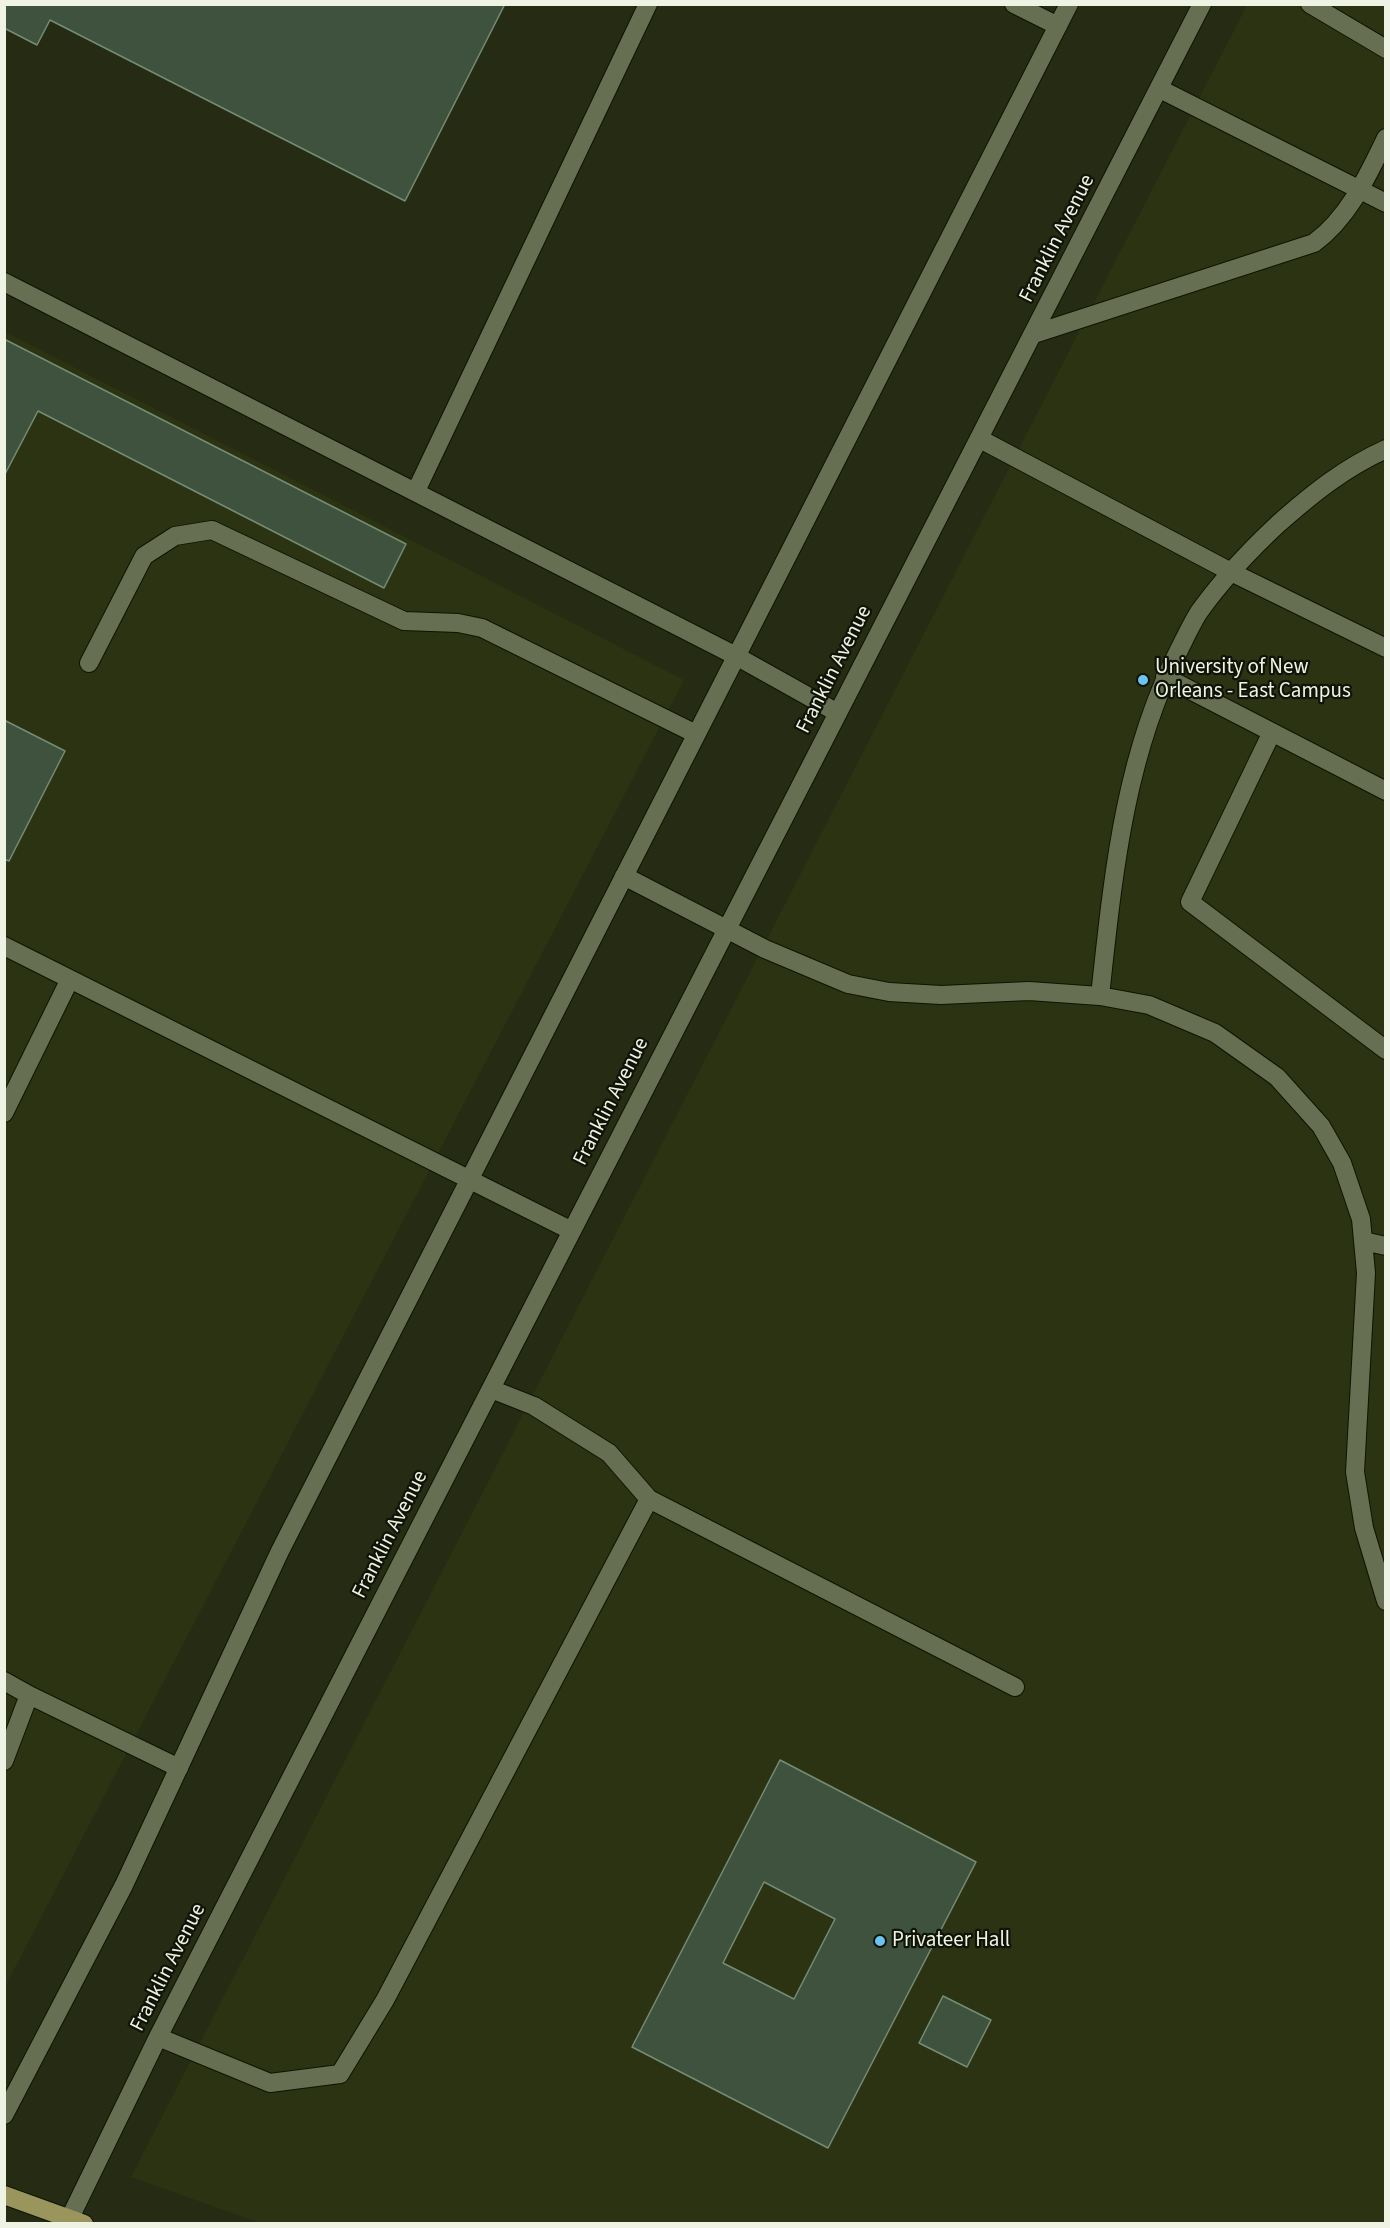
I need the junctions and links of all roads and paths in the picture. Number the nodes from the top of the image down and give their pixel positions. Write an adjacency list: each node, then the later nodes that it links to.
1 (648, 4): 16 (street)
2 (1014, 4): 6 (street)
3 (1069, 4): 6 (street)
4 (1202, 4): 8 (street, Franklin Avenue)
5 (1310, 4): 7 (street)
6 (1058, 26): 19 (street)
7 (1386, 49)
8 (1160, 89): 10 (street); 13 (street, Franklin Avenue)
9 (1386, 138): 10 (street)
10 (1359, 190): 11 (street); 13 (street)
11 (1386, 203)
12 (4, 282): 16 (street)
13 (1034, 334): 14 (street, Franklin Avenue)
14 (980, 439): 17 (street); 22 (street, Franklin Avenue)
15 (1386, 449): 17 (street)
16 (416, 491): 19 (street)
17 (1232, 572): 18 (street); 21 (street)
18 (1386, 648)
19 (736, 656): 22 (street); 24 (street)
20 (88, 663): 24 (street)
21 (1165, 677): 23 (street); 30 (street)
22 (838, 713): 27 (street, Franklin Avenue)
23 (1272, 732): 25 (street); 31 (street)
24 (696, 734): 26 (street)
25 (1386, 791)
26 (624, 876): 27 (street); 33 (street)
27 (727, 929): 30 (street); 34 (street, Franklin Avenue)
28 (4, 946): 29 (street)
29 (70, 979): 32 (street); 33 (street)
30 (1100, 996): 35 (street)
31 (1386, 1050)
32 (4, 1113)
33 (469, 1179): 34 (street); 44 (street)
34 (572, 1231): 37 (street, Franklin Avenue)
35 (1363, 1241): 36 (street); 39 (street)
36 (1386, 1246)
37 (491, 1389): 38 (street); 45 (street, Franklin Avenue)
38 (649, 1499): 41 (street); 45 (street)
39 (1386, 1601)
40 (4, 1681): 42 (street)
41 (1015, 1687)
42 (29, 1695): 43 (street); 44 (street)
43 (4, 1761)
44 (179, 1767): 46 (street)
45 (158, 2037): 48 (street, Franklin Avenue)
46 (4, 2115)
47 (4, 2195): 48 (main road)
48 (74, 2222)

